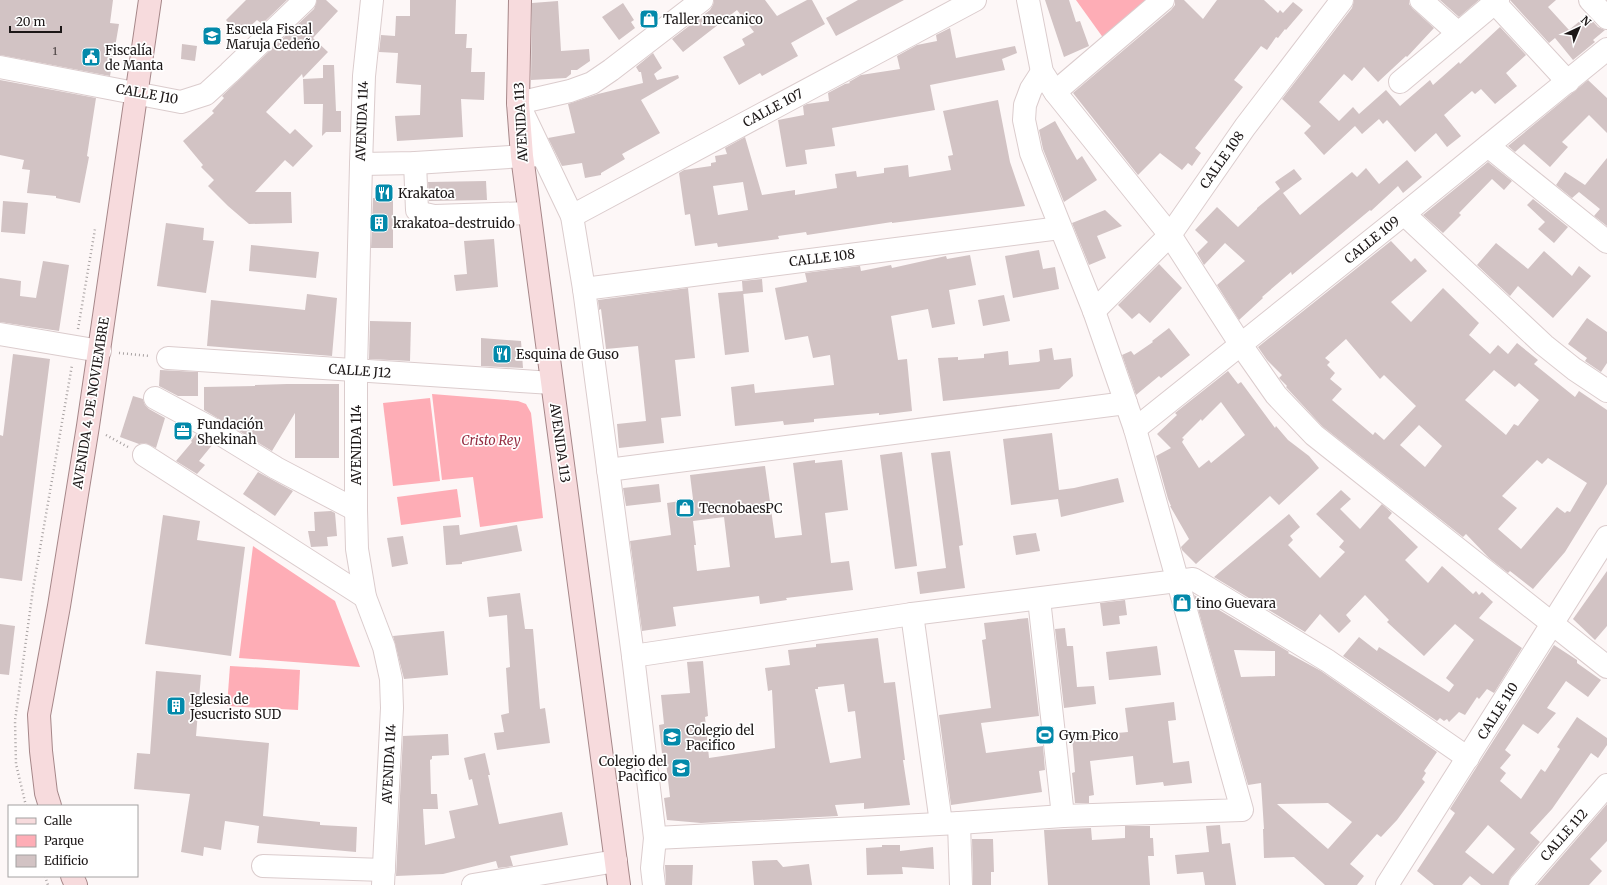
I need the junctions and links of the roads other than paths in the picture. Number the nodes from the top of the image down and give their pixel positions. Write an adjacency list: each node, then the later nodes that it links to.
1 (150, 0): 21 (main road, AVENIDA 4 DE NOVIEMBRE)
2 (305, 0): 21 (street, CALLE J10)
3 (372, 0): 26 (street, AVENIDA 114)
4 (520, 0): 22 (main road, AVENIDA 113)
5 (702, 0): 22 (street)
6 (975, 0): 29 (street, CALLE 107)
7 (1028, 0): 17 (street)
8 (1163, 0): 20 (street)
9 (1342, 0): 31 (street, CALLE 108)
10 (1421, 0): 14 (street)
11 (1590, 0): 13 (street)
12 (1496, 2): 14 (street); 19 (street)
13 (1607, 18)
14 (1458, 33): 18 (street)
15 (1607, 49): 19 (street, CALLE 109)
16 (0, 67): 21 (street, CALLE J10)
17 (1042, 72): 20 (street); 30 (street)
18 (1400, 82)
19 (1568, 82): 23 (street, CALLE 109)
20 (1055, 92): 31 (street)
21 (137, 93): 37 (main road, AVENIDA 4 DE NOVIEMBRE)
22 (518, 103): 24 (main road, AVENIDA 113)
23 (1488, 146): 28 (street, CALLE 109); 32 (street)
24 (532, 155): 25 (street); 27 (main road, AVENIDA 113); 29 (street)
25 (415, 163): 26 (street); 27 (street)
26 (361, 164): 39 (street, AVENIDA 114)
27 (529, 213): 40 (main road, AVENIDA 113)
28 (1404, 214): 36 (street, CALLE 109); 41 (street)
29 (572, 216): 33 (street)
30 (1060, 228): 33 (street, CALLE 108); 34 (street)
31 (1170, 235): 34 (street, CALLE 108); 36 (street)
32 (1607, 242)
33 (584, 289): 46 (street)
34 (1094, 312): 43 (street)
35 (0, 334): 37 (street)
36 (1241, 345): 44 (street, CALLE 109); 53 (street)
37 (100, 351): 58 (main road, AVENIDA 4 DE NOVIEMBRE)
38 (168, 358): 39 (street, CALLE J12)
39 (356, 371): 40 (street, CALLE J12); 47 (street, AVENIDA 114)
40 (552, 383): 62 (main road, AVENIDA 113)
41 (1607, 391)
42 (156, 398): 47 (street)
43 (1126, 402): 44 (street); 46 (street)
44 (1134, 429): 49 (street)
45 (144, 455): 50 (street)
46 (608, 470): 54 (street)
47 (356, 510): 50 (street, AVENIDA 114)
48 (1607, 537): 53 (street, CALLE 110)
49 (1177, 581): 51 (street); 56 (street); 59 (street)
50 (365, 597): 64 (street, AVENIDA 114)
51 (1039, 599): 52 (street); 59 (street)
52 (912, 614): 54 (street); 60 (street)
53 (1554, 623): 55 (street); 56 (street, CALLE 110)
54 (634, 656): 61 (street)
55 (1607, 667)
56 (1468, 758): 69 (street, CALLE 110)
57 (1607, 785): 70 (street, CALLE 112)
58 (50, 805)
59 (1063, 816): 60 (street)
60 (950, 823): 61 (street); 68 (street)
61 (655, 838): 67 (street)
62 (616, 861): 65 (street); 66 (main road, AVENIDA 113)
63 (263, 866): 64 (street)
64 (384, 878)
65 (473, 885)
66 (619, 885)
67 (654, 885)
68 (961, 885)
69 (1387, 885)
70 (1520, 885)

